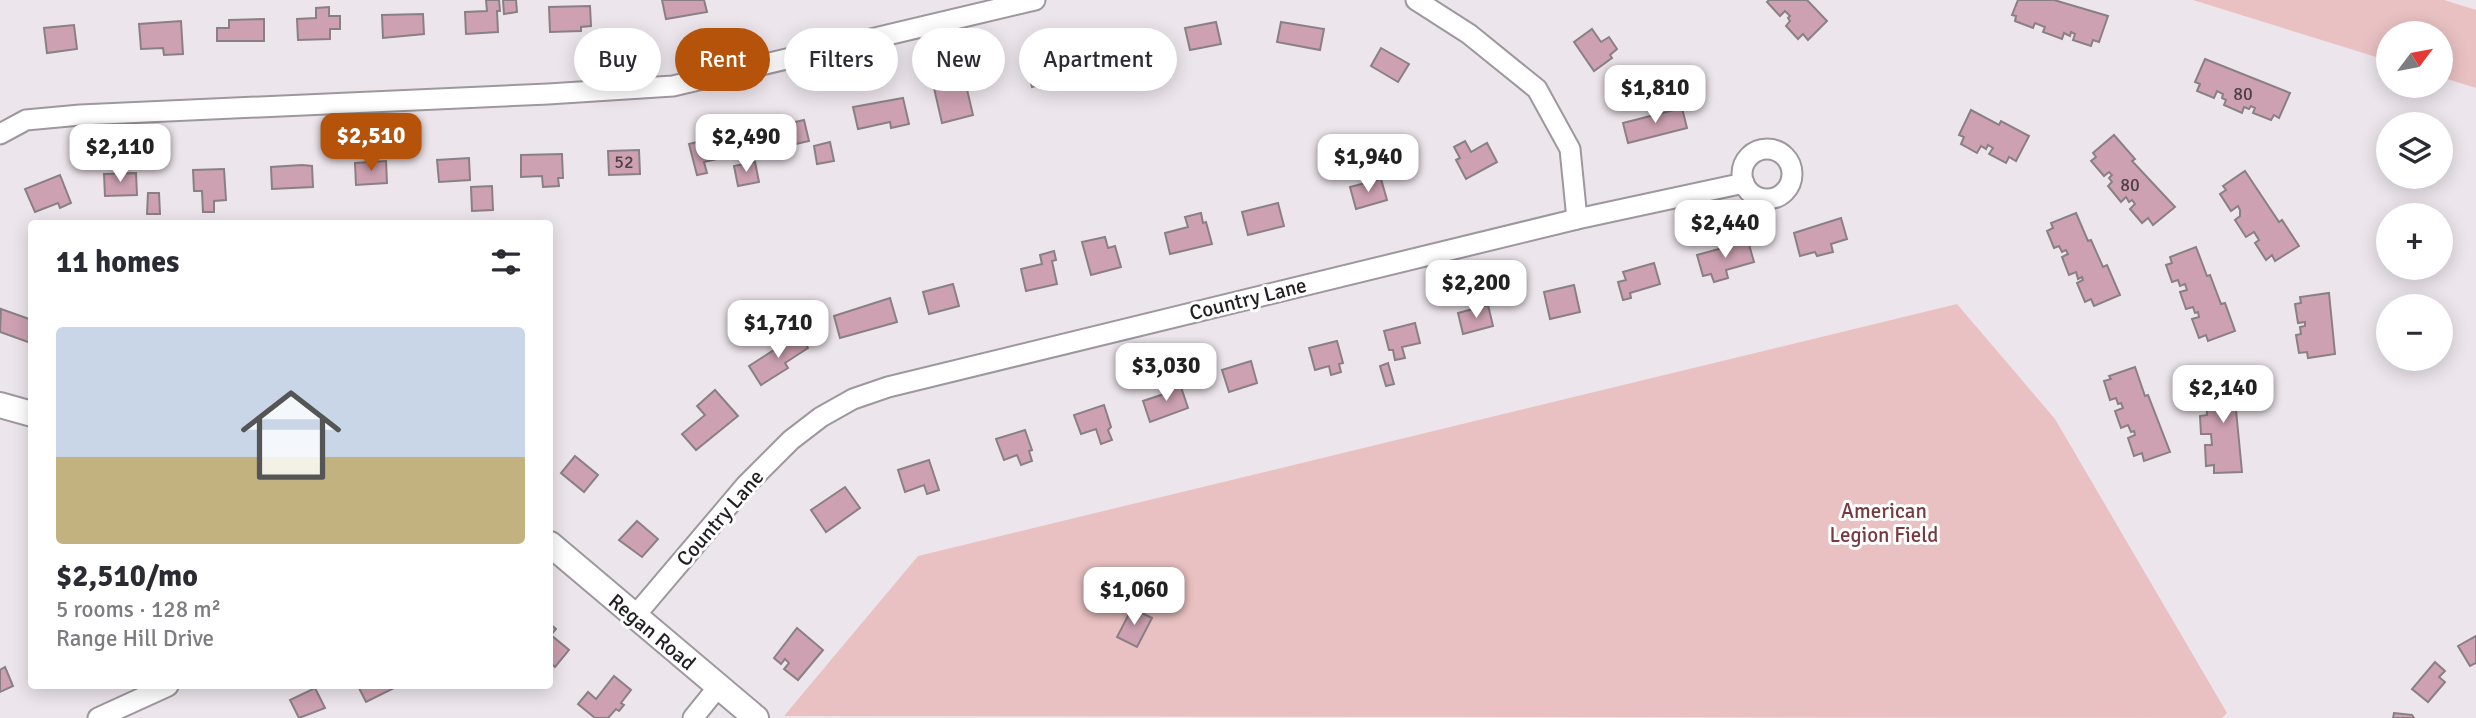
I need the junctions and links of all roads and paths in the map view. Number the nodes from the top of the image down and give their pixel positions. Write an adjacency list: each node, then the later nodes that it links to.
1 (1035, 0): 3 (street)
2 (1416, 0): 5 (street)
3 (0, 134)
4 (1744, 183): 5 (street, Country Lane)
5 (1577, 219): 9 (street, Country Lane)
6 (0, 405): 7 (street)
7 (28, 413)
8 (553, 547): 9 (street, Regan Road)
9 (635, 617): 10 (street, Regan Road)
10 (718, 687): 13 (street); 14 (street, Regan Road)
11 (161, 689): 12 (street)
12 (98, 718)
13 (693, 718)
14 (756, 718)

